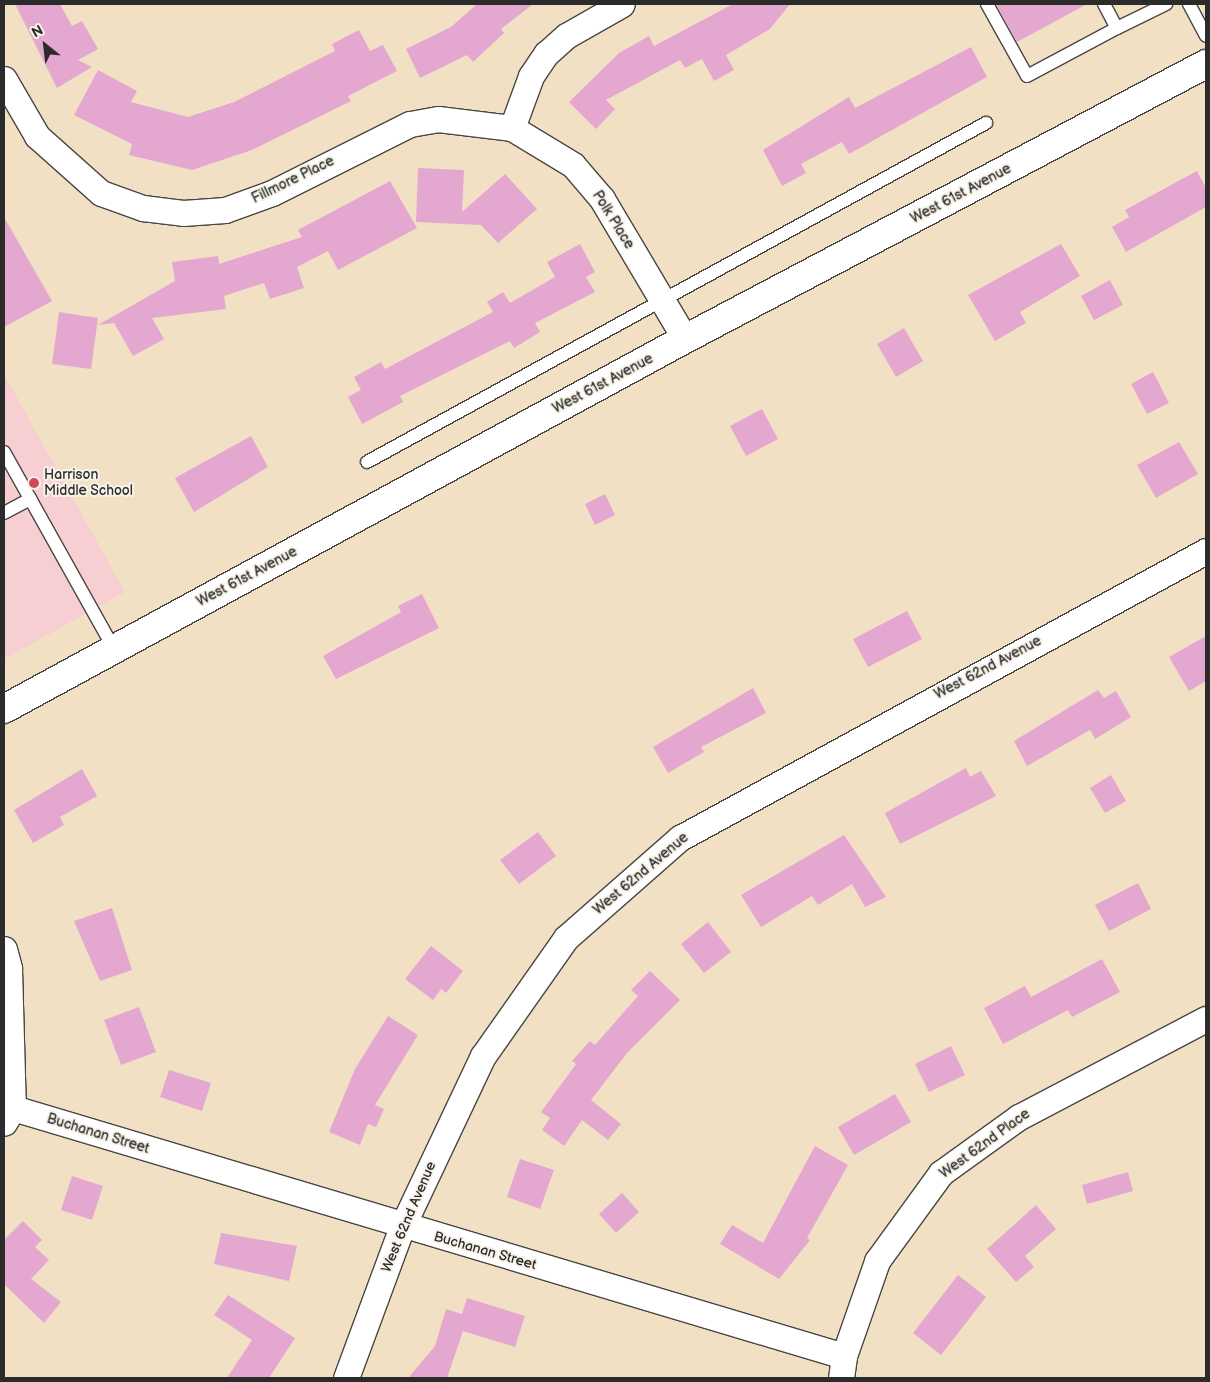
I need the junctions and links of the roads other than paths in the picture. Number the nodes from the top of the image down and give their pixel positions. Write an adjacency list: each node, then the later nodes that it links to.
1 (622, 4): 11 (street)
2 (987, 4): 6 (lane)
3 (1104, 4): 6 (lane)
4 (1166, 4): 6 (lane)
5 (1189, 4): 7 (lane)
6 (1117, 28)
7 (1206, 36)
8 (1206, 64): 13 (main road, West 61st Avenue)
9 (4, 79): 11 (street, Fillmore Place)
10 (986, 123): 12 (lane)
11 (512, 128): 12 (street, Polk Place)
12 (662, 302): 13 (street, Polk Place); 15 (lane)
13 (685, 339): 19 (main road, West 61st Avenue)
14 (4, 452): 16 (lane)
15 (368, 462)
16 (30, 499): 17 (lane); 19 (lane)
17 (4, 514)
18 (1206, 551): 24 (street, West 62nd Avenue)
19 (114, 649): 20 (main road, West 61st Avenue)
20 (4, 709)
21 (4, 950): 23 (street)
22 (1206, 1019): 25 (street, West 62nd Place)
23 (8, 1115): 24 (street, Buchanan Street)
24 (402, 1227): 25 (street, Buchanan Street); 26 (street, West 62nd Avenue)
25 (843, 1367)
26 (346, 1378)

